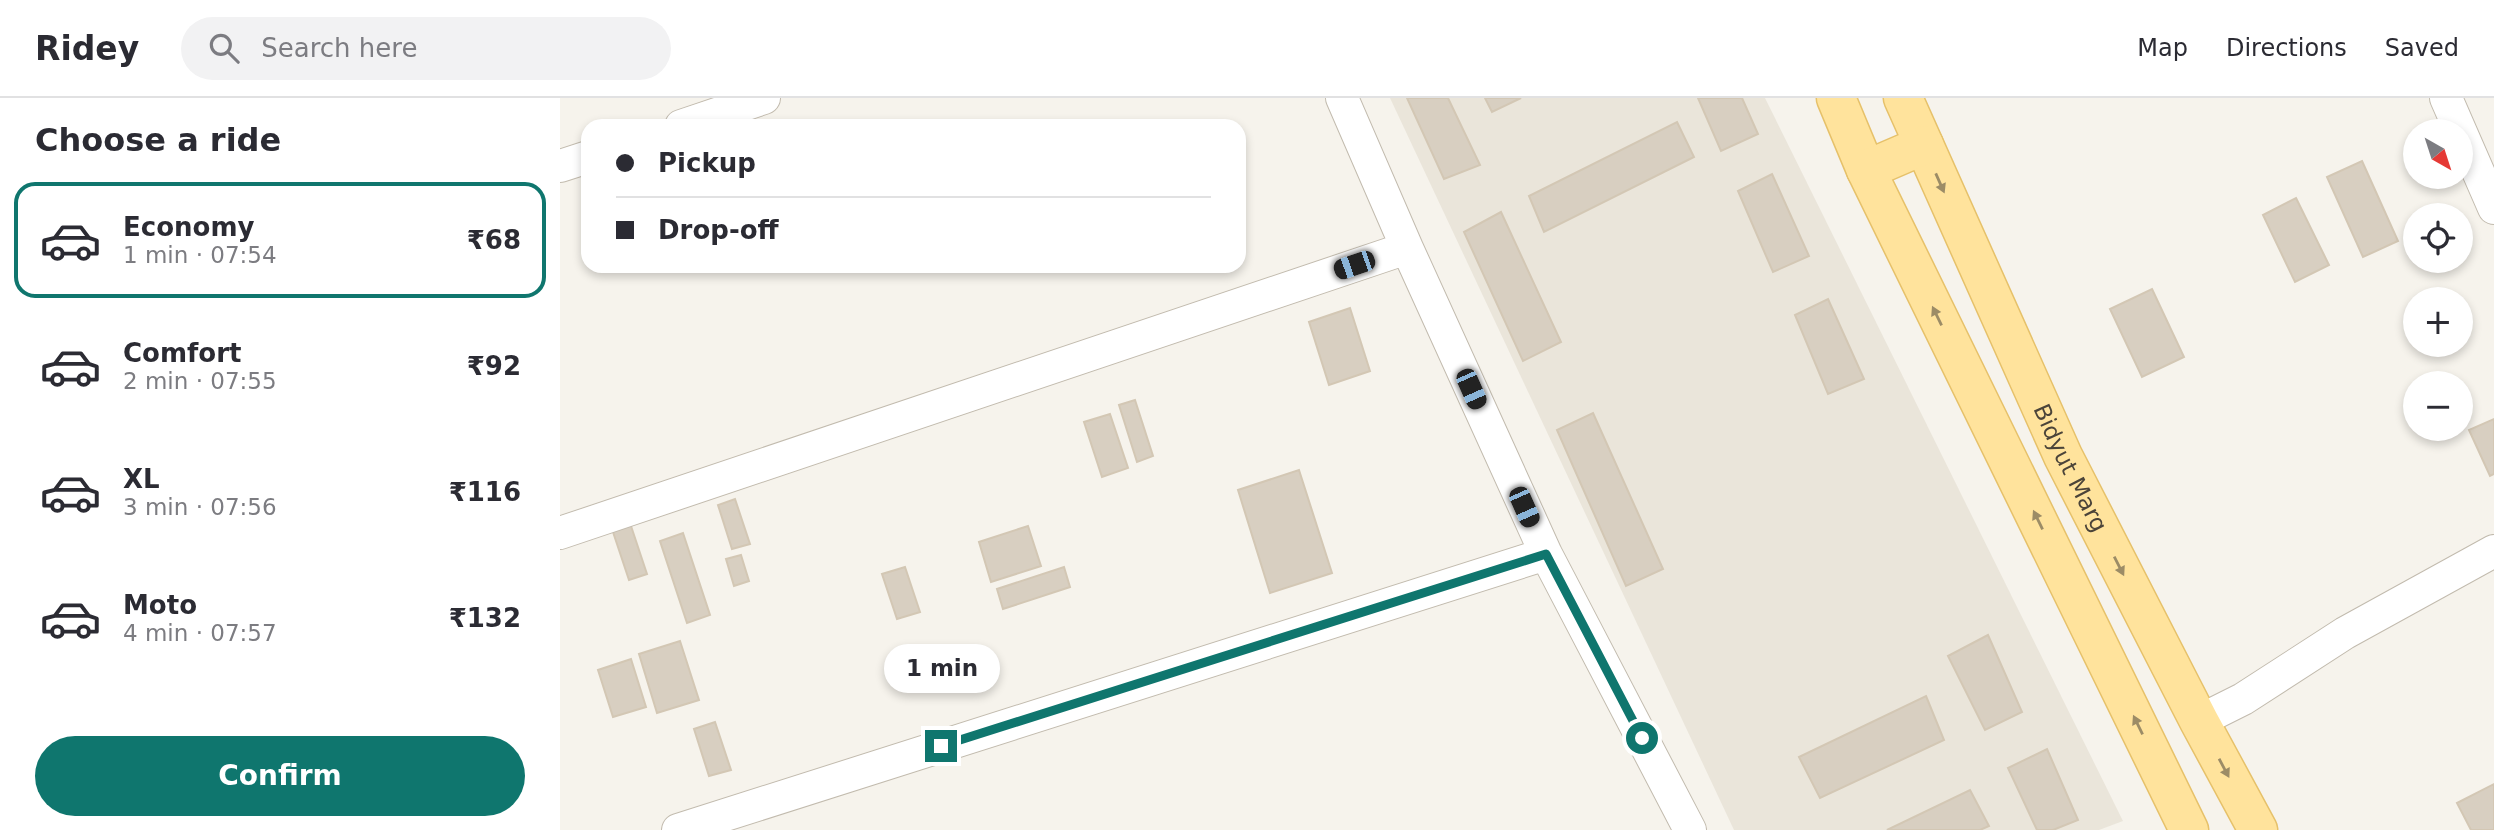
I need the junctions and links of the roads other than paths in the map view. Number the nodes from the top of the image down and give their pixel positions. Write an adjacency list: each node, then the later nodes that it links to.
1 (764, 98): 6 (street)
2 (1342, 98): 12 (street)
3 (1836, 98): 10 (main road)
4 (1903, 98): 7 (main road, Bidyut Marg)
5 (2446, 98): 11 (street)
6 (702, 119)
7 (1924, 145): 10 (main road); 16 (main road, Bidyut Marg, one-way to 16)
8 (581, 159): 9 (street)
9 (560, 166)
10 (1866, 170): 19 (main road, one-way to 10)
11 (2494, 208)
12 (1407, 248): 13 (street); 15 (street)
13 (560, 533)
14 (2494, 551): 16 (street)
15 (1546, 554): 17 (street); 18 (street)
16 (2199, 721): 20 (main road, Bidyut Marg, one-way to 20)
17 (678, 830)
18 (1690, 830)
19 (2188, 830)
20 (2258, 830)

